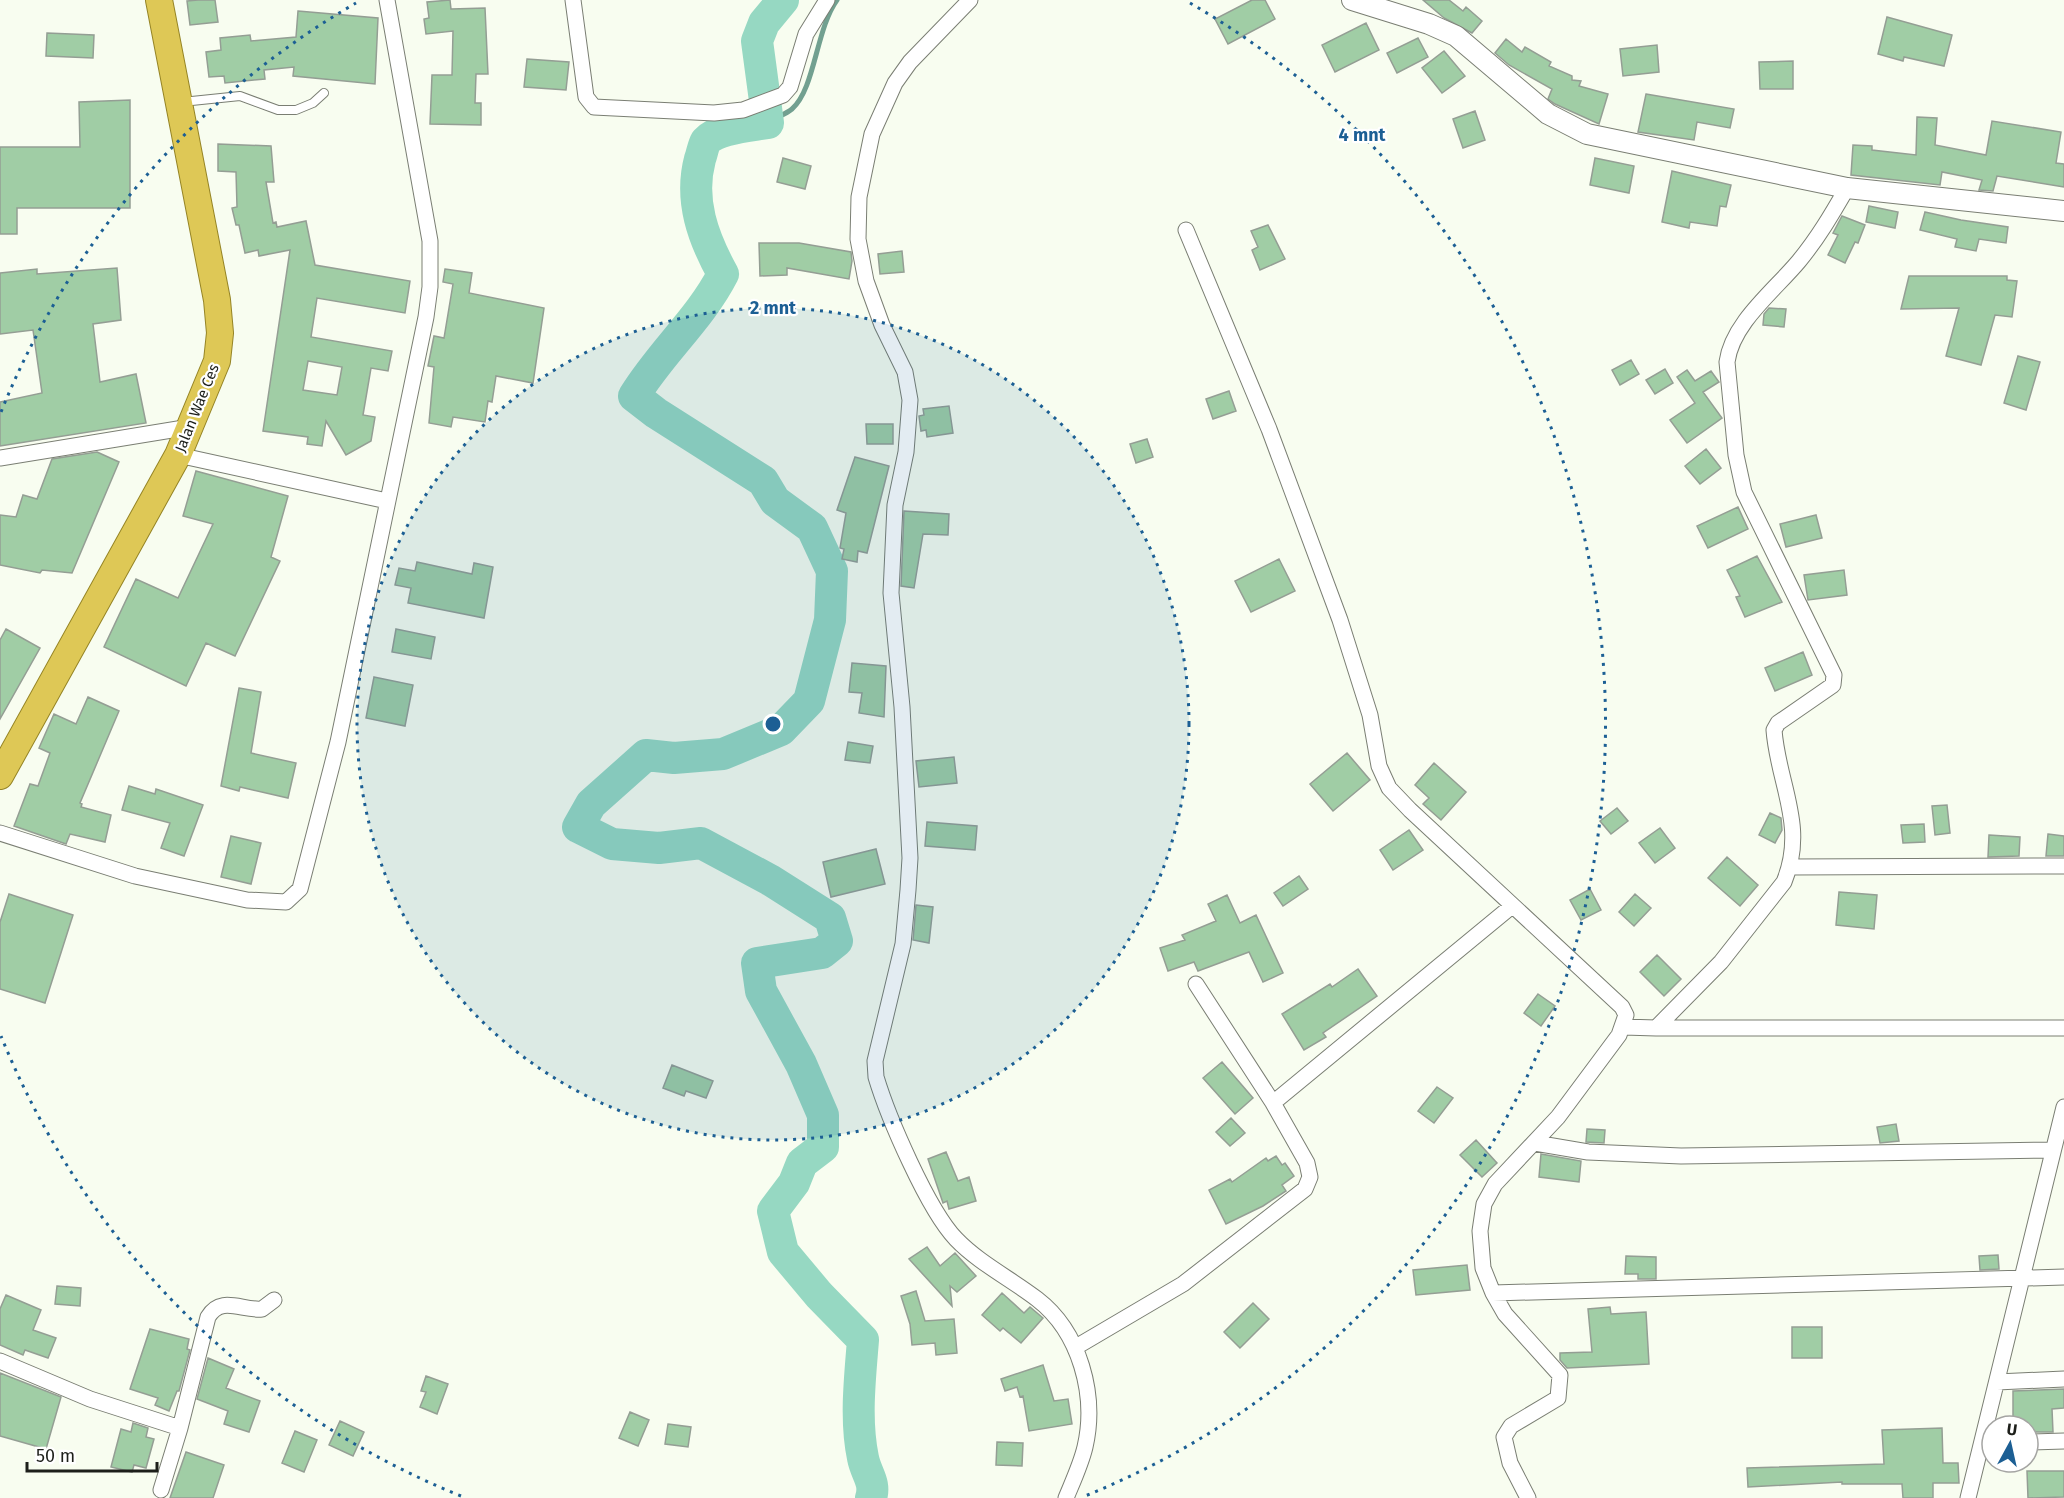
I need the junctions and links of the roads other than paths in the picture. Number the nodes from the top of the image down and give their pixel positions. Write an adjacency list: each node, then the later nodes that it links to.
1 (159, 0): 8 (highway, Jalan Wae Ces)
2 (387, 0): 15 (street)
3 (573, 0): 4 (street)
4 (827, 0)
5 (970, 0): 33 (street)
6 (1353, 0): 9 (street)
7 (324, 93): 8 (lane)
8 (181, 102): 12 (highway, Jalan Wae Ces)
9 (1847, 188): 10 (street); 19 (street)
10 (2064, 211)
11 (1186, 230): 20 (street)
12 (190, 427): 13 (highway, Jalan Wae Ces); 14 (street)
13 (178, 455): 15 (street); 16 (highway, Jalan Wae Ces)
14 (0, 458)
15 (387, 501): 17 (street)
16 (0, 776)
17 (0, 834)
18 (2064, 866): 19 (street)
19 (1790, 867): 23 (street)
20 (1512, 906): 22 (street); 25 (street)
21 (1196, 984): 25 (street)
22 (1624, 1027): 23 (street); 27 (street)
23 (1656, 1028): 24 (street)
24 (2064, 1028)
25 (1273, 1103): 33 (street)
26 (2064, 1107): 28 (street)
27 (1535, 1143): 28 (street); 31 (street)
28 (2053, 1150): 30 (street)
29 (2064, 1277): 30 (street)
30 (2022, 1278): 31 (street); 36 (street)
31 (1492, 1293): 44 (street)
32 (274, 1300): 38 (street)
33 (1076, 1347): 43 (street)
34 (0, 1361): 38 (street)
35 (2064, 1379): 36 (street)
36 (1997, 1382): 37 (street)
37 (1992, 1414)
38 (180, 1428): 42 (street)
39 (2064, 1441): 40 (street)
40 (2040, 1442)
41 (1980, 1463): 45 (street)
42 (161, 1490)
43 (1066, 1498)
44 (1528, 1498)
45 (1968, 1498)

